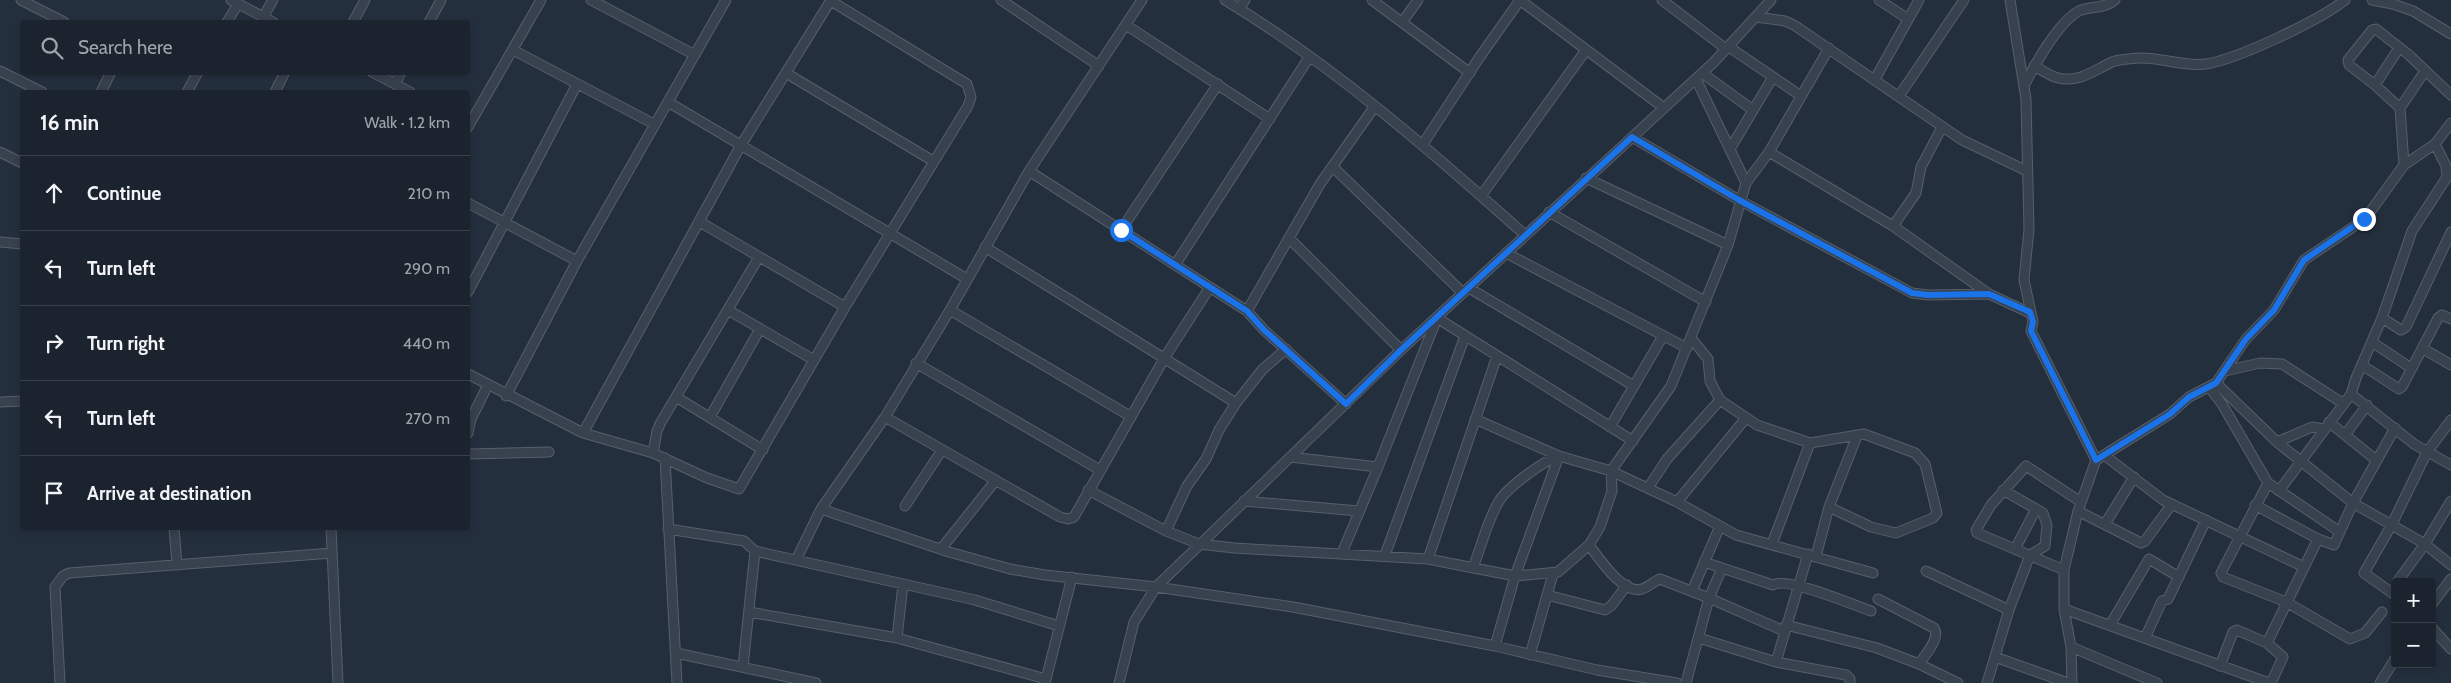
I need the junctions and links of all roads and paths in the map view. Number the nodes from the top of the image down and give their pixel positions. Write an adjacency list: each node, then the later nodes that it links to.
1 (21, 0): 32 (street)
2 (273, 0): 29 (street)
3 (365, 0): 35 (street)
4 (441, 0): 36 (street)
5 (541, 0): 43 (street)
6 (591, 0): 45 (street)
7 (726, 0): 45 (street)
8 (831, 0): 51 (street); 93 (street)
9 (1001, 0): 47 (street)
10 (1142, 0): 38 (street)
11 (1225, 0): 28 (street)
12 (1245, 0): 28 (street)
13 (1372, 0): 37 (street)
14 (1418, 0): 37 (street)
15 (1520, 0): 44 (street); 52 (street)
16 (1662, 0): 26 (street)
17 (1771, 0): 30 (street)
18 (1879, 0): 31 (street)
19 (1919, 0): 31 (street)
20 (1964, 0): 73 (street)
21 (2010, 0): 65 (street)
22 (2115, 0): 27 (street)
23 (2345, 0): 48 (street)
24 (2372, 0): 39 (street)
25 (235, 2): 29 (street); 33 (street)
26 (1673, 3): 40 (street)
27 (2089, 4): 48 (street)
28 (1239, 9): 46 (street)
29 (263, 17): 34 (street)
30 (1756, 17): 40 (street); 41 (street)
31 (1908, 19): 60 (street)
32 (60, 20)
33 (228, 20)
34 (269, 20)
35 (354, 20)
36 (430, 20)
37 (1403, 21): 52 (street)
38 (1126, 25): 47 (street); 63 (street)
39 (2451, 34)
40 (1728, 48): 58 (street); 59 (street)
41 (1828, 48): 60 (street); 72 (street)
42 (2399, 48): 50 (street); 64 (street); 64 (street)
43 (512, 50): 62 (street); 80 (street)
44 (1586, 50): 76 (street); 100 (street)
45 (695, 55): 74 (street)
46 (1310, 56): 75 (street); 79 (street)
47 (1099, 66): 97 (street)
48 (2034, 66): 65 (street)
49 (0, 71): 66 (street)
50 (2425, 71): 71 (street); 77 (street)
51 (786, 73): 88 (street); 93 (street)
52 (1470, 73): 86 (street)
53 (110, 75): 67 (street)
54 (196, 75): 68 (street)
55 (284, 75): 69 (street)
56 (378, 75): 61 (street)
57 (400, 75): 61 (street)
58 (1699, 76): 76 (street); 78 (street); 89 (street)
59 (1773, 77): 72 (street); 78 (street)
60 (1875, 79): 73 (street)
61 (395, 84): 70 (street)
62 (577, 84): 82 (street); 104 (street)
63 (1218, 84): 79 (street); 107 (street)
64 (2375, 85): 77 (street)
65 (2024, 86): 96 (street)
66 (38, 90)
67 (102, 90)
68 (188, 90)
69 (276, 90)
70 (406, 90)
71 (2451, 95)
72 (1801, 96): 91 (street)
73 (1899, 96): 83 (street)
74 (668, 102): 82 (street); 88 (street)
75 (1375, 106): 86 (street); 95 (street)
76 (1664, 108): 84 (street)
77 (2400, 108): 94 (street)
78 (1753, 110): 89 (street)
79 (1270, 118): 119 (street)
80 (470, 123)
81 (2451, 123): 85 (street)
82 (654, 124): 118 (street)
83 (1942, 127): 96 (street); 106 (street)
84 (1632, 137): 98 (street); 101 (street)
85 (2447, 138): 87 (street)
86 (1423, 144): 100 (street)
87 (2435, 144): 94 (street); 132 (street)
88 (741, 145): 105 (street); 109 (street)
89 (1730, 149): 99 (street)
90 (0, 152): 92 (street)
91 (1768, 152): 99 (street); 106 (street)
92 (20, 161)
93 (933, 162): 109 (street)
94 (2404, 165): 150 (street)
95 (1333, 167): 111 (street); 123 (street)
96 (2027, 170): 130 (street)
97 (1029, 171): 107 (street); 115 (street)
98 (1586, 178): 103 (street); 114 (street)
99 (1746, 183): 101 (street)
100 (1481, 196): 110 (street)
101 (1739, 200): 114 (street); 124 (street)
102 (470, 204): 104 (street)
103 (1549, 212): 110 (street); 125 (street)
104 (505, 222): 118 (street); 122 (street)
105 (700, 222): 117 (street); 175 (street)
106 (1893, 226): 124 (street)
107 (1121, 230): 119 (street)
108 (2451, 232): 132 (street)
109 (889, 233): 120 (street); 126 (street)
110 (1525, 235): 116 (street)
111 (1289, 238): 129 (street); 142 (street)
112 (0, 242): 113 (street)
113 (20, 244)
114 (1728, 245): 125 (street)
115 (985, 247): 120 (street); 144 (street)
116 (1506, 253): 123 (street); 136 (street)
117 (759, 257): 126 (street); 127 (street)
118 (577, 261): 156 (street)
119 (1175, 265): 121 (street)
120 (967, 279): 128 (street)
121 (1210, 287): 129 (street); 144 (street)
122 (470, 288)
123 (1466, 290): 131 (street); 154 (street)
124 (1989, 294): 130 (street)
125 (1706, 302): 137 (street)
126 (845, 307): 145 (street)
127 (728, 310): 134 (street); 157 (street)
128 (950, 310): 146 (street); 165 (street)
129 (1247, 311): 141 (street)
130 (2030, 312): 190 (street)
131 (1437, 318): 135 (street); 142 (street); 194 (street)
132 (2382, 318): 138 (street)
133 (2451, 319): 140 (street)
134 (760, 329): 145 (street); 166 (street)
135 (1464, 336): 143 (street); 236 (street)
136 (1663, 336): 139 (street); 154 (street)
137 (1691, 338): 139 (street); 158 (street)
138 (2372, 342): 147 (street); 149 (street)
139 (1687, 348): 178 (street)
140 (2422, 348): 148 (street); 149 (street)
141 (1286, 349): 161 (street); 162 (street)
142 (1401, 350): 162 (street)
143 (1496, 356): 169 (street); 173 (street)
144 (1165, 357): 161 (street); 165 (street)
145 (814, 360): 181 (street)
146 (916, 363): 167 (street); 195 (street)
147 (2362, 365): 149 (street); 155 (street)
148 (2451, 365)
149 (2412, 368)
150 (2225, 370): 152 (street); 163 (street)
151 (470, 375): 153 (street)
152 (2212, 385): 179 (street); 190 (street); 199 (street)
153 (488, 386): 156 (street); 171 (street)
154 (1634, 386): 173 (street)
155 (2351, 394): 163 (street); 164 (street)
156 (506, 396): 175 (street)
157 (676, 397): 166 (street); 185 (street)
158 (1720, 400): 168 (street); 200 (street)
159 (20, 401): 160 (street)
160 (0, 402)
161 (1236, 403): 223 (street)
162 (1346, 404): 188 (street)
163 (2344, 404): 172 (street)
164 (2367, 405): 174 (street); 176 (street)
165 (1130, 416): 195 (street)
166 (710, 417): 181 (street)
167 (885, 417): 182 (street); 213 (street)
168 (1746, 418): 180 (street); 206 (street)
169 (1475, 420): 187 (street); 239 (street)
170 (2451, 420): 184 (street)
171 (470, 424)
172 (2326, 425): 176 (street); 179 (street); 191 (street)
173 (1610, 427): 178 (street)
174 (2394, 428): 184 (street); 192 (street)
175 (583, 433): 185 (street)
176 (2345, 435): 192 (street)
177 (1857, 436): 180 (street); 211 (street); 211 (street)
178 (1633, 441): 196 (street)
179 (2277, 442): 191 (street)
180 (1810, 443): 228 (street)
181 (763, 450): 189 (street)
182 (942, 450): 198 (street); 210 (street)
183 (549, 452): 186 (street)
184 (2428, 452): 193 (street); 219 (street)
185 (654, 453): 189 (street)
186 (470, 454)
187 (1559, 456): 196 (street); 245 (street); 251 (street)
188 (1290, 457): 194 (street); 204 (street)
189 (665, 458): 220 (street)
190 (2100, 458): 197 (street); 212 (street)
191 (2300, 460): 203 (street); 208 (street)
192 (2376, 460): 208 (street)
193 (2451, 465)
194 (1378, 467): 215 (street)
195 (1100, 470): 201 (street)
196 (1611, 471): 200 (street); 230 (street)
197 (2134, 478): 207 (street); 217 (street)
198 (996, 480): 201 (street); 231 (street)
199 (2268, 483): 203 (street); 209 (street)
200 (1648, 488): 206 (street)
201 (1088, 490): 223 (street)
202 (2004, 490): 212 (street); 214 (street); 232 (street)
203 (2279, 491): 224 (street)
204 (1244, 501): 215 (street); 227 (street)
205 (2451, 501): 229 (street)
206 (1677, 502): 218 (street)
207 (2172, 504): 216 (street); 217 (street)
208 (2353, 504): 219 (street); 224 (street)
209 (2256, 505): 225 (street); 226 (street)
210 (905, 506)
211 (1829, 507): 237 (street)
212 (2080, 507): 217 (street); 247 (street)
213 (822, 509): 231 (street); 240 (street)
214 (2036, 509): 232 (street); 238 (street)
215 (1360, 511): 235 (street)
216 (2206, 520): 225 (street); 253 (street)
217 (2105, 524)
218 (1720, 526): 228 (street); 241 (street)
219 (2391, 526): 229 (street); 259 (street)
220 (668, 529): 233 (street); 283 (street)
221 (174, 530): 242 (street)
222 (331, 530): 234 (street)
223 (1166, 531): 227 (street)
224 (2340, 532): 226 (street)
225 (2240, 536): 244 (street); 266 (street)
226 (2318, 539): 244 (street)
227 (1199, 544): 235 (street); 260 (street)
228 (1772, 544): 237 (street)
229 (2425, 544): 243 (street); 254 (street)
230 (1588, 545): 250 (street); 257 (street)
231 (941, 549): 252 (street)
232 (2015, 549): 238 (street)
233 (755, 551): 240 (street); 270 (street)
234 (332, 553): 242 (street); 293 (street)
235 (1342, 553): 236 (street)
236 (1385, 555): 239 (street)
237 (1812, 555): 249 (street); 258 (street)
238 (2030, 555): 247 (street); 268 (street)
239 (1428, 559): 245 (street)
240 (796, 560): 256 (street)
241 (1704, 562): 246 (street); 261 (street)
242 (177, 565): 292 (street)
243 (2451, 565)
244 (2304, 567): 266 (street)
245 (1473, 568): 251 (street)
246 (1722, 568): 258 (street); 263 (street)
247 (2064, 570): 267 (street)
248 (1926, 571): 268 (street)
249 (1874, 573)
250 (1553, 574): 251 (street); 262 (street)
251 (1515, 576): 280 (street)
252 (1072, 577): 260 (street); 273 (street)
253 (2179, 577): 272 (street); 278 (street)
254 (2401, 578)
255 (2451, 579): 265 (street)
256 (903, 584): 273 (street); 276 (street)
257 (1627, 585): 261 (street); 262 (street)
258 (1798, 586): 269 (street); 274 (street)
259 (2391, 586)
260 (1156, 587): 280 (street); 296 (street)
261 (1692, 592): 263 (street)
262 (1547, 594): 284 (street)
263 (1709, 598): 274 (street); 277 (street)
264 (1878, 599): 287 (street)
265 (2436, 599)
266 (2286, 602): 271 (street); 279 (street)
267 (2064, 609): 272 (street); 281 (street)
268 (2009, 610): 285 (street)
269 (1871, 611)
270 (749, 612): 276 (street); 290 (street)
271 (2382, 612)
272 (2110, 625): 278 (street)
273 (1059, 626): 291 (street)
274 (1785, 628): 286 (street); 287 (street)
275 (2436, 632): 282 (street)
276 (897, 638): 291 (street)
277 (1698, 638): 286 (street); 298 (street)
278 (2145, 638): 289 (street)
279 (2267, 643): 289 (street); 304 (street)
280 (1495, 646): 284 (street)
281 (2071, 647): 302 (street); 303 (street)
282 (2451, 649)
283 (676, 653): 290 (street); 294 (street)
284 (1530, 655): 297 (street)
285 (1995, 657): 301 (street); 302 (street)
286 (1776, 662): 299 (street)
287 (1919, 664): 300 (street)
288 (2391, 665): 305 (street)
289 (2220, 666): 304 (street)
290 (742, 667): 295 (street)
291 (1046, 681)
292 (60, 683)
293 (338, 683)
294 (677, 683)
295 (816, 683)
296 (1119, 683)
297 (1677, 683)
298 (1686, 683)
299 (1850, 683)
300 (1958, 683)
301 (1987, 683)
302 (2070, 683)
303 (2158, 683)
304 (2270, 683)
305 (2380, 683)

